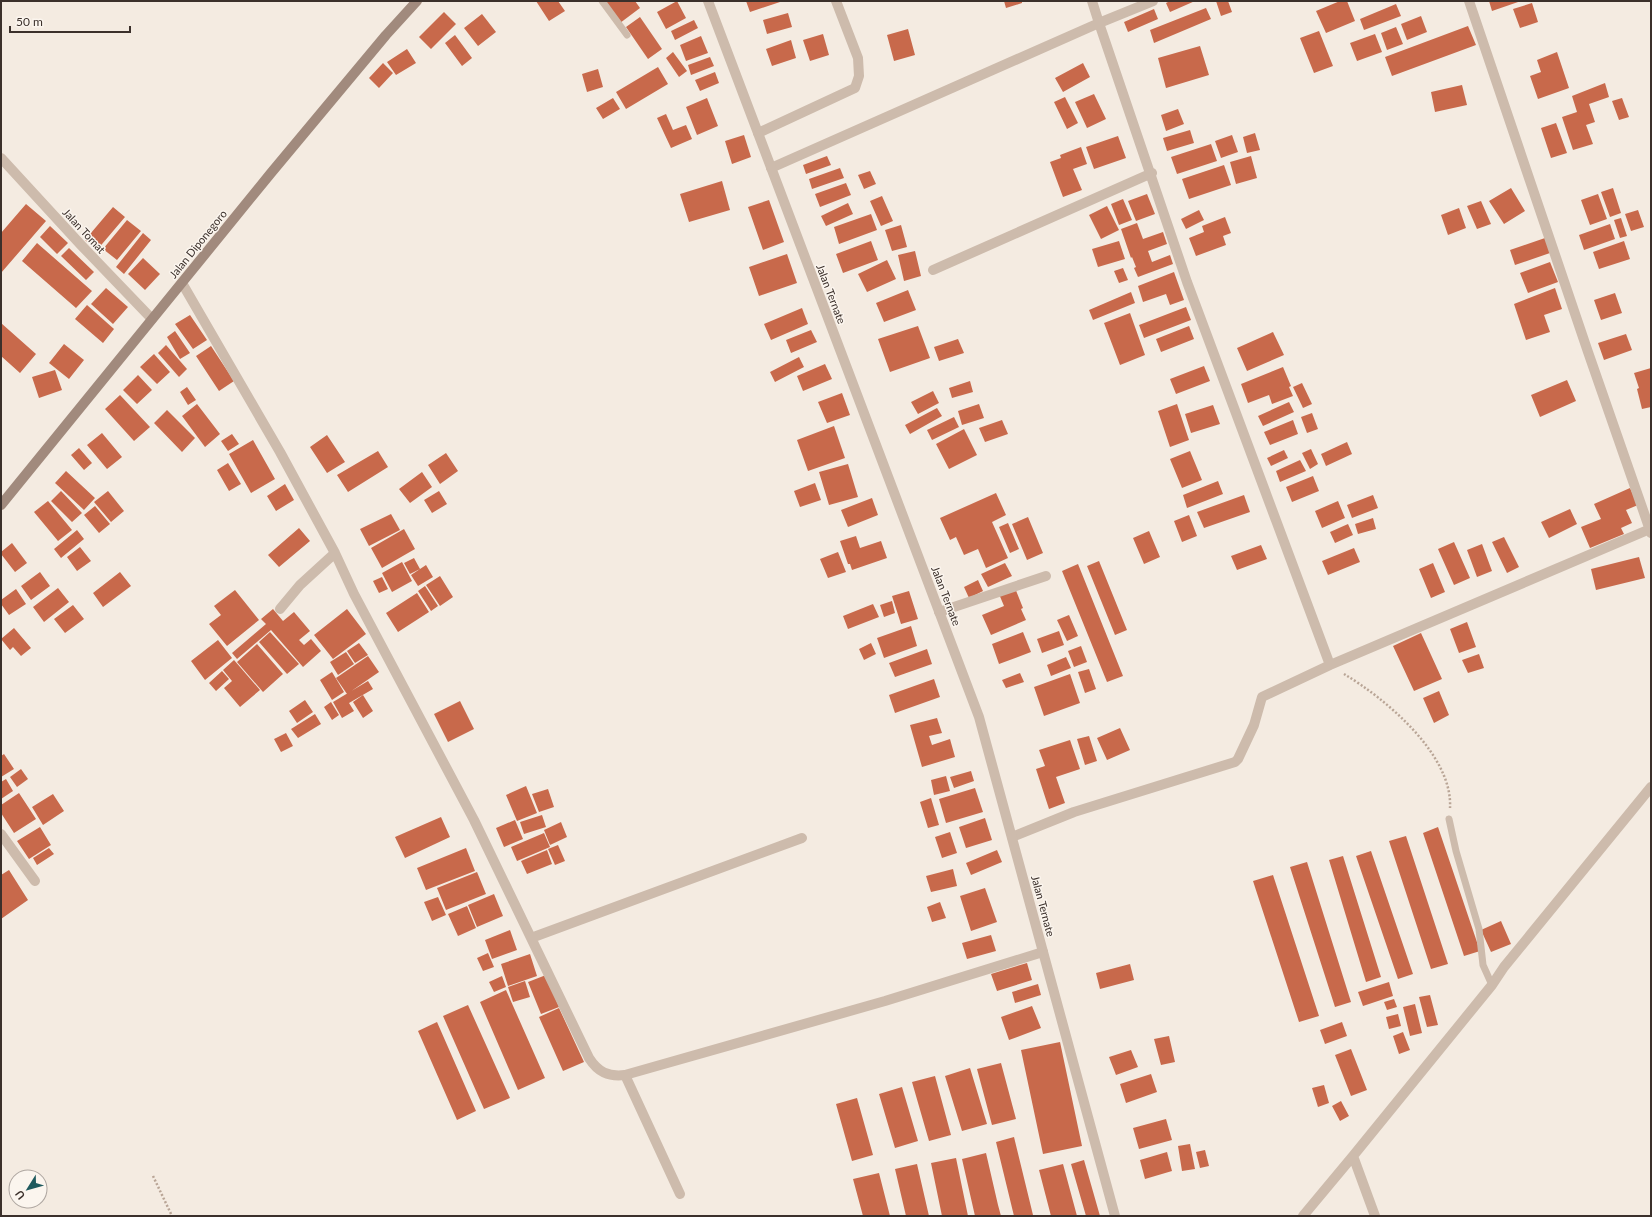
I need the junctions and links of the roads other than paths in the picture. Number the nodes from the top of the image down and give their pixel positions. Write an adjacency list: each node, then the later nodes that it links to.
1 (417, 1): 15 (main road, Jalan Diponegoro)
2 (602, 1): 9 (lane)
3 (708, 1): 10 (street, Jalan Ternate)
4 (836, 1): 10 (street)
5 (1092, 1): 8 (street)
6 (1153, 1): 8 (street)
7 (1470, 1): 18 (street)
8 (1099, 23): 12 (street); 13 (street)
9 (627, 35)
10 (758, 133): 12 (street, Jalan Ternate)
11 (1, 158): 16 (street, Jalan Tomat)
12 (771, 168): 22 (street, Jalan Ternate)
13 (1152, 173): 14 (street); 23 (street)
14 (933, 270)
15 (182, 283): 16 (main road, Jalan Diponegoro); 19 (street)
16 (152, 319): 17 (main road, Jalan Diponegoro)
17 (1, 505)
18 (1650, 531): 23 (street)
19 (335, 553): 21 (street); 30 (street)
20 (1046, 576): 22 (street)
21 (280, 609)
22 (939, 612): 27 (street, Jalan Ternate)
23 (1330, 665): 27 (street)
24 (1651, 787): 32 (street)
25 (1449, 819): 32 (lane)
26 (1, 834): 29 (street)
27 (1012, 837): 31 (street, Jalan Ternate)
28 (802, 838): 30 (street)
29 (35, 881)
30 (531, 938): 33 (street)
31 (1043, 952): 33 (street); 36 (street, Jalan Ternate)
32 (1492, 985): 34 (street)
33 (625, 1074): 35 (street)
34 (1353, 1156): 37 (street); 38 (street)
35 (680, 1194)
36 (1115, 1216)
37 (1303, 1216)
38 (1375, 1216)

